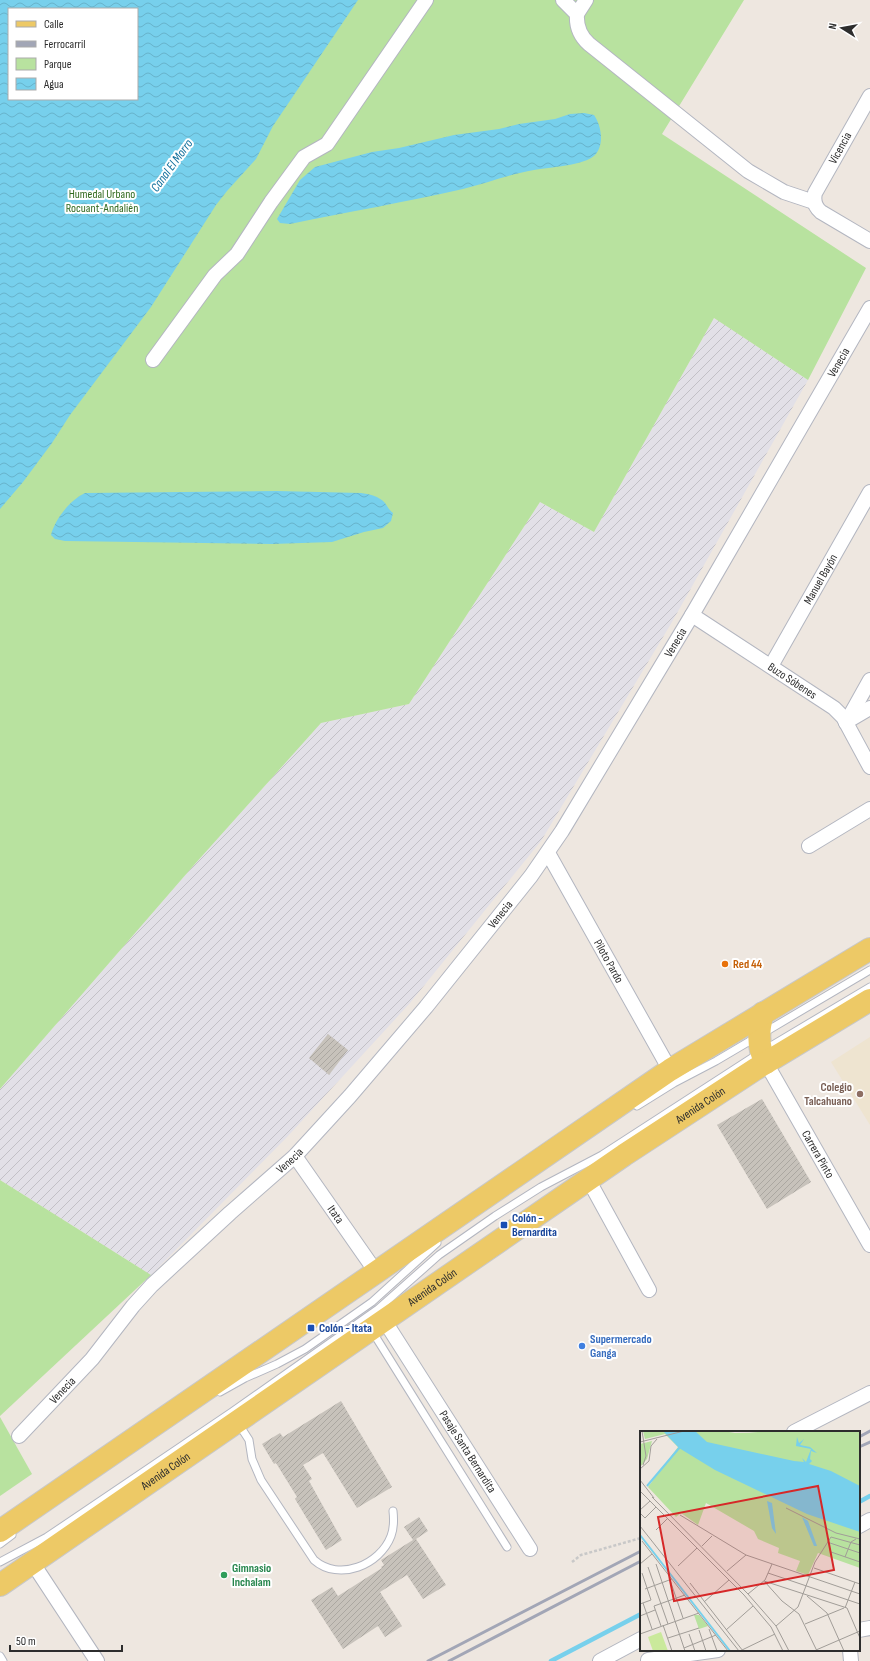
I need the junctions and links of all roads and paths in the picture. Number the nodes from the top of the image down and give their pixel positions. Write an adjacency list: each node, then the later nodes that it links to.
1 (426, 0): 9 (street)
2 (563, 0): 4 (street)
3 (586, 0): 4 (street)
4 (577, 14): 6 (street)
5 (870, 96): 6 (street, Vicencia)
6 (814, 202): 7 (street)
7 (870, 241)
8 (870, 308): 11 (street, Venecia)
9 (153, 360)
10 (870, 492): 12 (street, Manuel Bayón)
11 (692, 615): 12 (street, Buzo Sóbenes); 19 (street, Venecia)
12 (771, 666): 15 (street, Buzo Sóbenes)
13 (870, 680): 15 (street)
14 (870, 708): 15 (street)
15 (846, 723): 16 (street, Buzo Sóbenes)
16 (870, 767)
17 (870, 809): 18 (street)
18 (809, 846)
19 (548, 853): 26 (street, Piloto Pardo); 28 (street, Venecia)
20 (870, 949): 24 (main road)
21 (870, 970): 25 (lane)
22 (870, 987): 25 (lane)
23 (870, 1000): 25 (main road, Avenida Colón)
24 (763, 1013): 25 (main road); 26 (main road)
25 (762, 1050): 27 (lane); 29 (main road, Avenida Colón); 31 (street, Carrera Pinto); 48 (lane)
26 (670, 1070): 32 (main road)
27 (632, 1109)
28 (295, 1156): 32 (street, Itata); 39 (street, Venecia)
29 (588, 1179): 33 (street); 34 (main road, Avenida Colón)
30 (443, 1238): 36 (lane)
31 (870, 1245)
32 (376, 1272): 43 (main road)
33 (649, 1290)
34 (377, 1325): 37 (main road, Avenida Colón); 46 (lane); 47 (street, Pasaje Santa Bernardita)
35 (870, 1392): 38 (street)
36 (212, 1397)
37 (237, 1421): 40 (lane); 49 (main road, Avenida Colón)
38 (796, 1431)
39 (19, 1436)
40 (393, 1511)
41 (870, 1520): 42 (street)
42 (860, 1525)
43 (10, 1531): 45 (lane)
44 (640, 1538): 50 (path)
45 (0, 1544)
46 (507, 1547)
47 (530, 1549)
48 (0, 1562)
49 (32, 1562): 51 (main road, Avenida Colón); 60 (street)
50 (572, 1562)
51 (0, 1585)
52 (870, 1628): 53 (street)
53 (860, 1630)
54 (640, 1640): 61 (street)
55 (708, 1651): 58 (street)
56 (850, 1651): 62 (street)
57 (0, 1656): 59 (lane)
58 (648, 1657)
59 (3, 1661)
60 (97, 1661)
61 (600, 1661)
62 (851, 1661)

